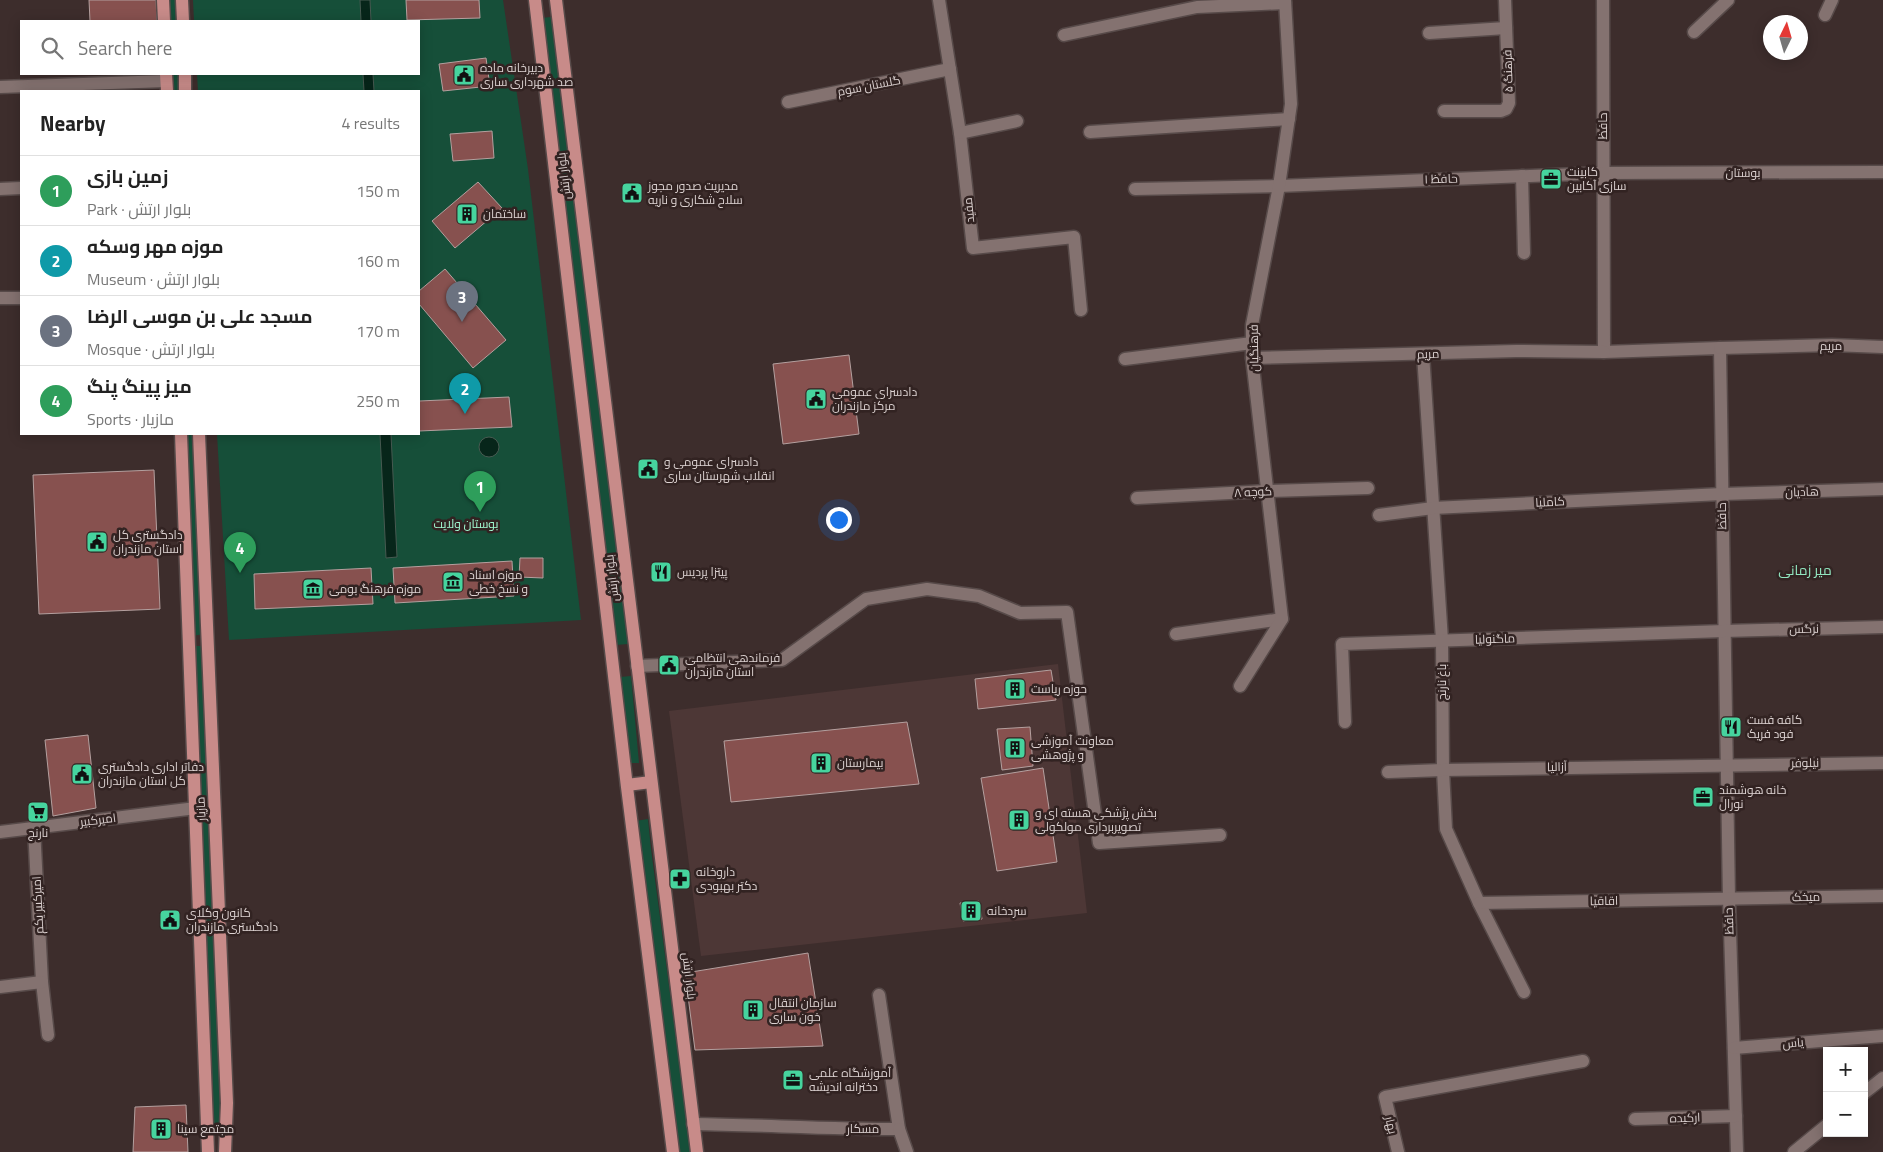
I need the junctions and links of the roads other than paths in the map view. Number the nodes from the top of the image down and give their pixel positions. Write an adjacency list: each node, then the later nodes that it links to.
1 (163, 0): 12 (main road)
2 (182, 0): 13 (main road)
3 (535, 0): 64 (main road, بلوار ارتش)
4 (556, 0): 63 (main road, بلوار ارتش)
5 (939, 0): 18 (street, مفید)
6 (1505, 0): 14 (street, فرهنگ ۵)
7 (1603, 0): 30 (street, حافظ)
8 (1728, 0): 15 (street)
9 (1832, 0): 11 (street)
10 (1285, 1): 17 (street); 25 (street, فرهنگیان)
11 (1825, 15)
12 (164, 20)
13 (183, 20)
14 (1506, 28): 16 (street); 24 (street, فرهنگ ۵)
15 (1694, 32)
16 (1429, 33)
17 (1064, 35)
18 (950, 69): 23 (street, گلستان سوم); 28 (street, مفید)
19 (185, 75): 22 (main road)
20 (166, 82): 21 (street)
21 (0, 87)
22 (185, 90)
23 (788, 102)
24 (1444, 111)
25 (1289, 119): 27 (street); 32 (street, فرهنگیان)
26 (1017, 121): 28 (street)
27 (1090, 132)
28 (960, 133): 39 (street, مفید)
29 (1883, 172): 30 (street, بوستان)
30 (1603, 173): 31 (street, حافظ ۱); 43 (street, حافظ)
31 (1522, 176): 32 (street, حافظ ۱); 36 (street)
32 (1280, 186): 35 (street, حافظ ۱); 40 (street, فرهنگیان)
33 (20, 188): 34 (street)
34 (0, 189)
35 (1135, 189)
36 (1524, 253)
37 (0, 298): 38 (street)
38 (20, 298)
39 (1082, 310)
40 (1252, 343): 45 (street, فرهنگیان); 46 (street)
41 (1883, 347): 42 (street, مریم)
42 (1720, 348): 43 (street); 52 (street, حافظ)
43 (1604, 352): 44 (street, مریم)
44 (1423, 354): 45 (street, مریم); 54 (street, باغ نارنج)
45 (1252, 358): 51 (street, فرهنگیان)
46 (1125, 359)
47 (181, 435): 62 (main road, مازیار)
48 (199, 435): 60 (main road, مازیار)
49 (1368, 488): 51 (street, کوچه ۸)
50 (1883, 489): 52 (street, هادیان)
51 (1267, 491): 53 (street, کوچه ۸); 56 (street, فرهنگیان)
52 (1722, 494): 54 (street, کاملیا); 58 (street, حافظ)
53 (1137, 498)
54 (1433, 508): 55 (street, کاملیا); 61 (street, باغ نارنج)
55 (1379, 515)
56 (1282, 619): 59 (street); 65 (street)
57 (1883, 627): 58 (street, نرگس)
58 (1724, 631): 61 (street, ماگنولیا); 68 (street, حافظ)
59 (1176, 634)
60 (208, 639): 62 (main road); 96 (main road, مازیار)
61 (1442, 640): 66 (street, ماگنولیا); 69 (street, باغ نارنج)
62 (189, 641): 73 (main road, مازیار)
63 (636, 666): 64 (main road); 71 (main road, بلوار ارتش); 76 (street)
64 (613, 668): 72 (main road, بلوار ارتش)
65 (1240, 686)
66 (1344, 722)
67 (1883, 762): 68 (street, نیلوفر)
68 (1726, 764): 69 (street, آزالیا); 78 (street, حافظ)
69 (1443, 770): 70 (street, آزالیا); 79 (street, باغ نارنج)
70 (1388, 772)
71 (651, 782): 72 (main road); 92 (main road, بلوار ارتش)
72 (627, 785): 99 (main road, بلوار ارتش)
73 (196, 808): 74 (street, امیرکبیر); 95 (main road, مازیار)
74 (34, 828): 75 (street, امیرکبیر); 80 (street, امیرکبیر یکم)
75 (0, 832)
76 (1220, 834)
77 (1883, 896): 78 (street, میخک)
78 (1729, 899): 79 (street, اقاقیا); 86 (street, حافظ)
79 (1479, 904): 82 (street, باغ نارنج)
80 (42, 982): 81 (street); 84 (street, امیرکبیر یکم)
81 (0, 987)
82 (1524, 992)
83 (878, 995): 94 (street, مسکار)
84 (48, 1035)
85 (1883, 1036): 86 (street, یاس)
86 (1734, 1048): 90 (street, حافظ)
87 (1583, 1061): 102 (street, بهار)
88 (1883, 1078): 89 (street)
89 (1865, 1092)
90 (1736, 1116): 91 (street, ارکیده); 103 (street, حافظ)
91 (1635, 1119)
92 (693, 1124): 94 (street, مسکار); 100 (main road, بلوار ارتش)
93 (1823, 1127): 104 (street)
94 (899, 1129): 101 (street)
95 (207, 1133): 96 (main road); 97 (main road, مازیار)
96 (226, 1134): 98 (main road, مازیار)
97 (208, 1152)
98 (225, 1152)
99 (674, 1152)
100 (697, 1152)
101 (907, 1152)
102 (1398, 1152)
103 (1737, 1152)
104 (1794, 1152)

